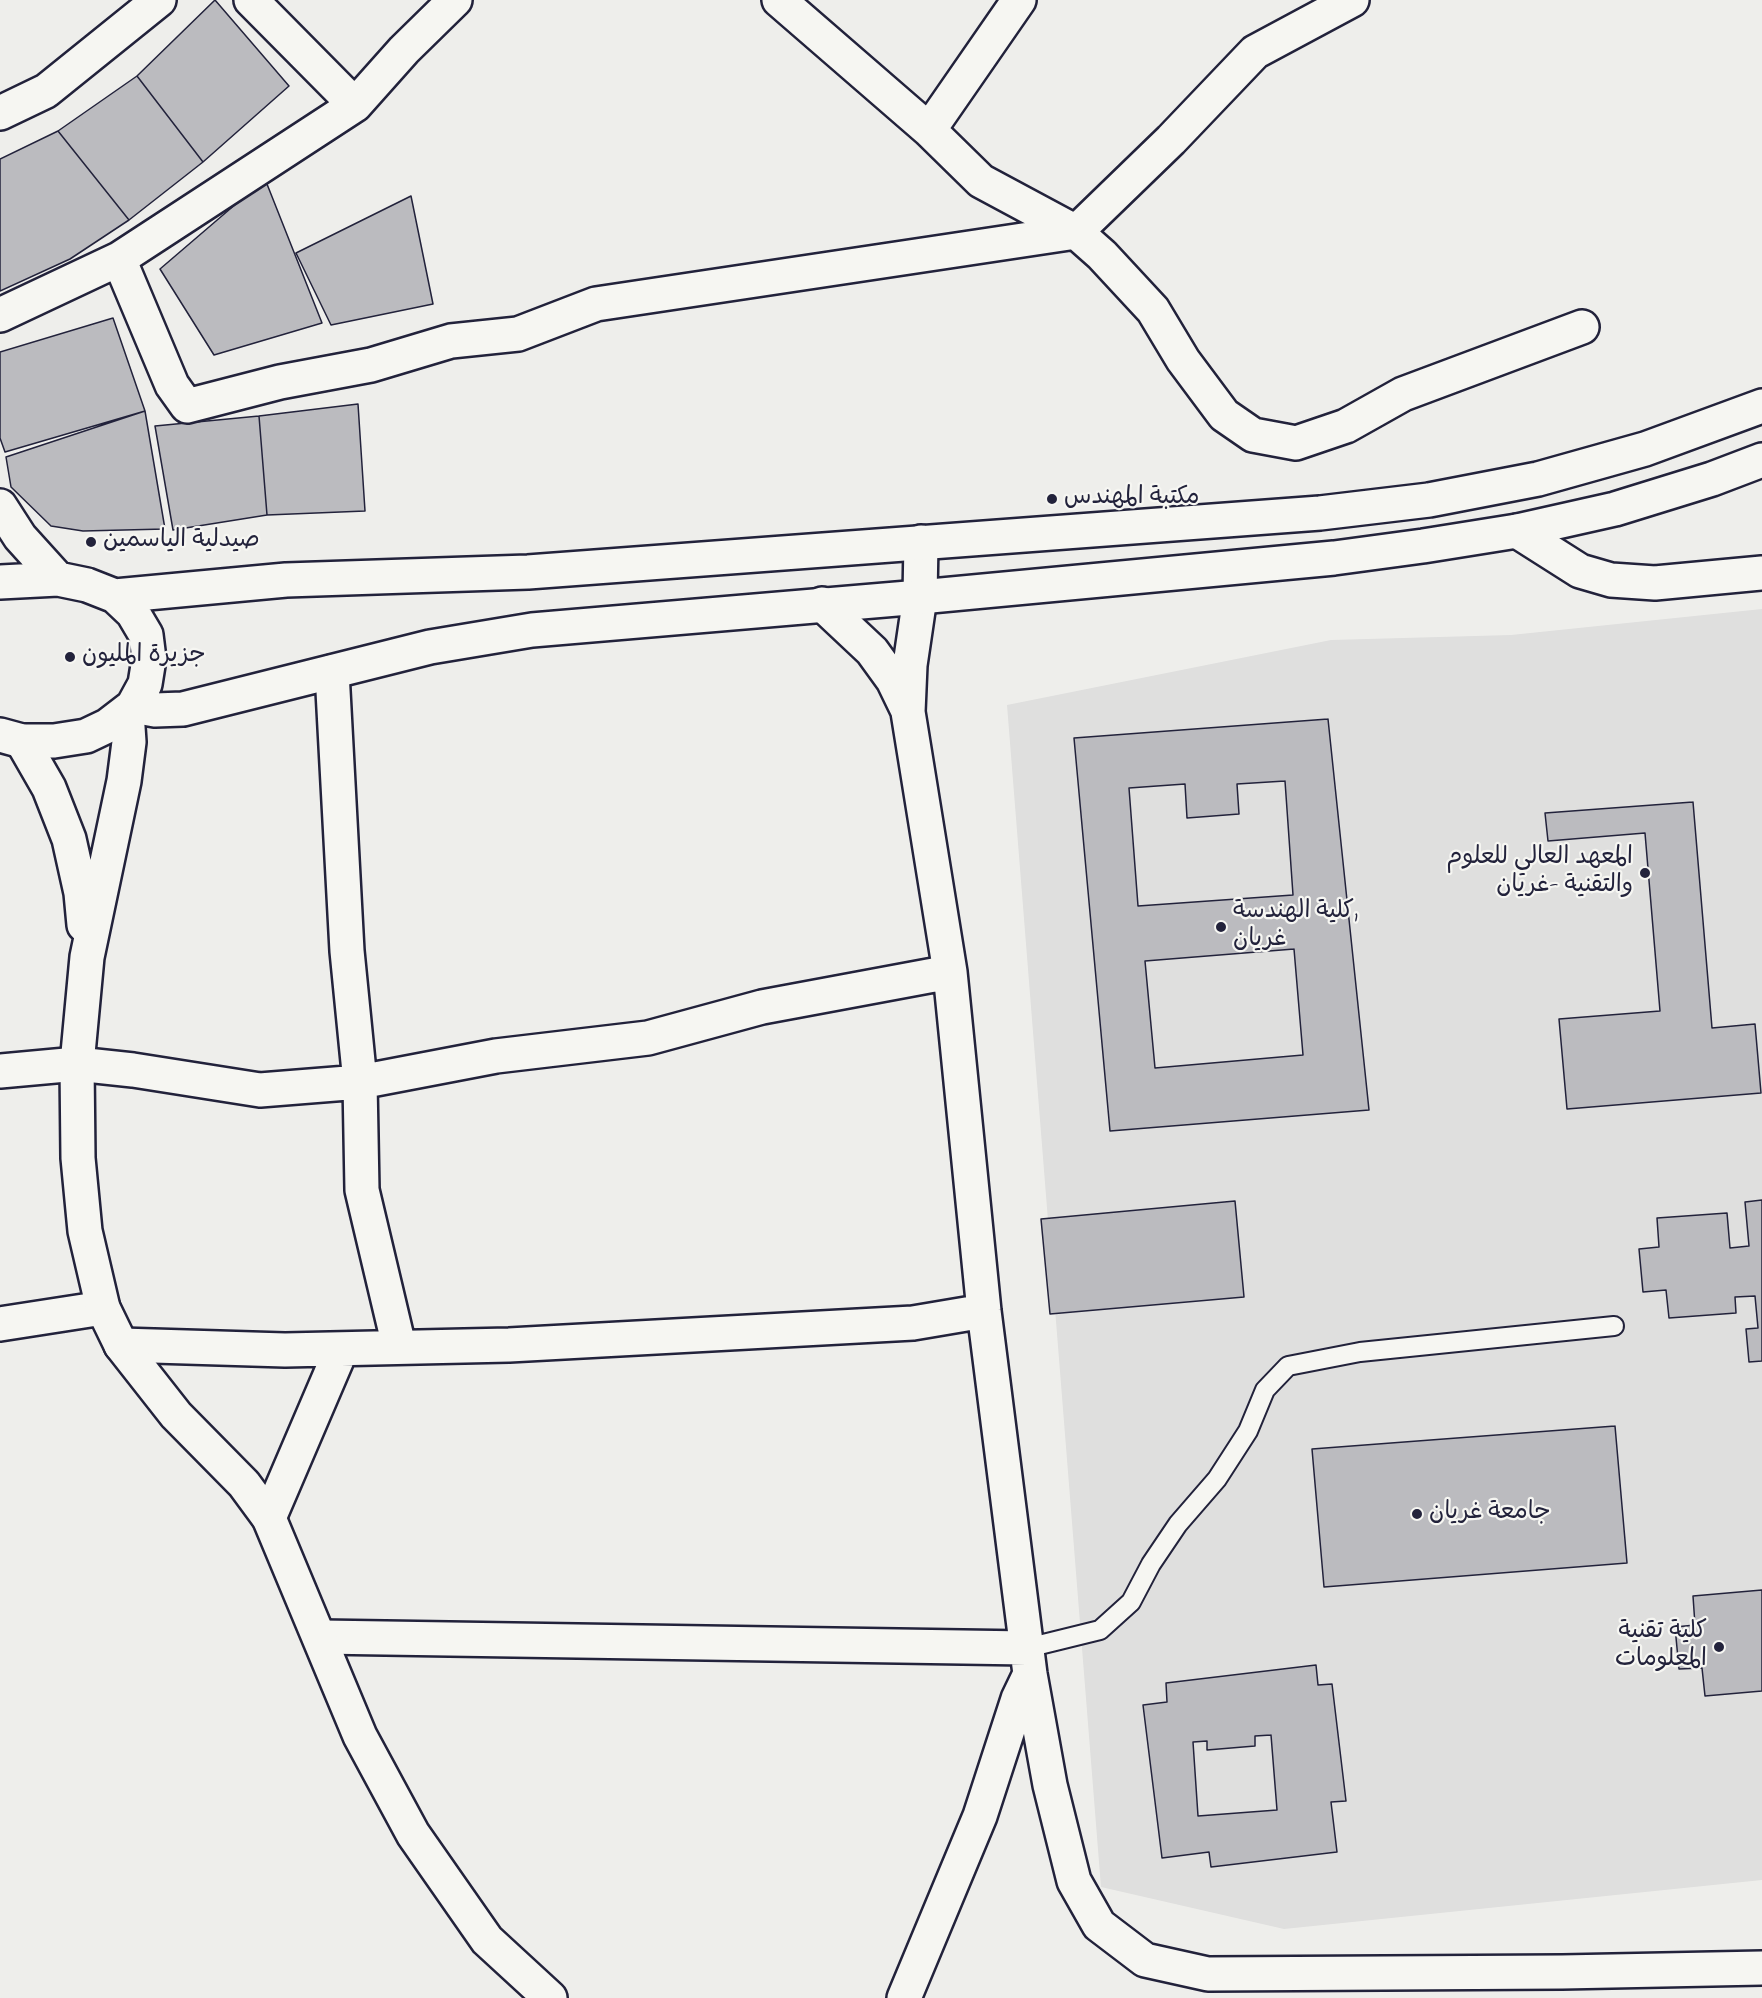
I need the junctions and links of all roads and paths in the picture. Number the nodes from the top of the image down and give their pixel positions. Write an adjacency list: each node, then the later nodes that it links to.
1 (159, 0): 8 (street)
2 (250, 0): 7 (street)
3 (455, 0): 7 (street)
4 (780, 0): 9 (street)
5 (1019, 0): 9 (street)
6 (1353, 0): 10 (street)
7 (355, 105): 11 (street)
8 (0, 113)
9 (928, 130): 10 (street)
10 (1076, 232): 11 (street); 13 (street)
11 (118, 260): 12 (street)
12 (0, 315)
13 (1582, 327)
14 (1762, 406): 18 (street)
15 (1762, 460): 17 (street)
16 (0, 507): 20 (street)
17 (1517, 531): 19 (street); 23 (street)
18 (921, 542): 22 (street); 23 (street)
19 (1762, 573)
20 (58, 579): 21 (street); 22 (street)
21 (0, 582)
22 (115, 596): 26 (street)
23 (920, 597): 24 (street); 27 (street)
24 (822, 604): 25 (street); 27 (street)
25 (332, 672): 26 (street); 33 (street)
26 (130, 709): 28 (street); 29 (street)
27 (908, 711): 30 (street)
28 (11, 738): 29 (street)
29 (87, 957): 31 (street)
30 (950, 972): 33 (street); 35 (street)
31 (77, 1064): 32 (street); 33 (street); 34 (street)
32 (0, 1071)
33 (360, 1082): 39 (street)
34 (103, 1308): 36 (street); 38 (street)
35 (984, 1311): 39 (street); 43 (street)
36 (0, 1324)
37 (1614, 1326): 43 (lane)
38 (121, 1345): 40 (street); 41 (street)
39 (399, 1346): 40 (street)
40 (341, 1350): 41 (street)
41 (270, 1518): 42 (street)
42 (321, 1637): 43 (street); 45 (street)
43 (1029, 1661): 44 (street); 46 (street)
44 (1762, 1968)
45 (550, 1998)
46 (904, 1998)

